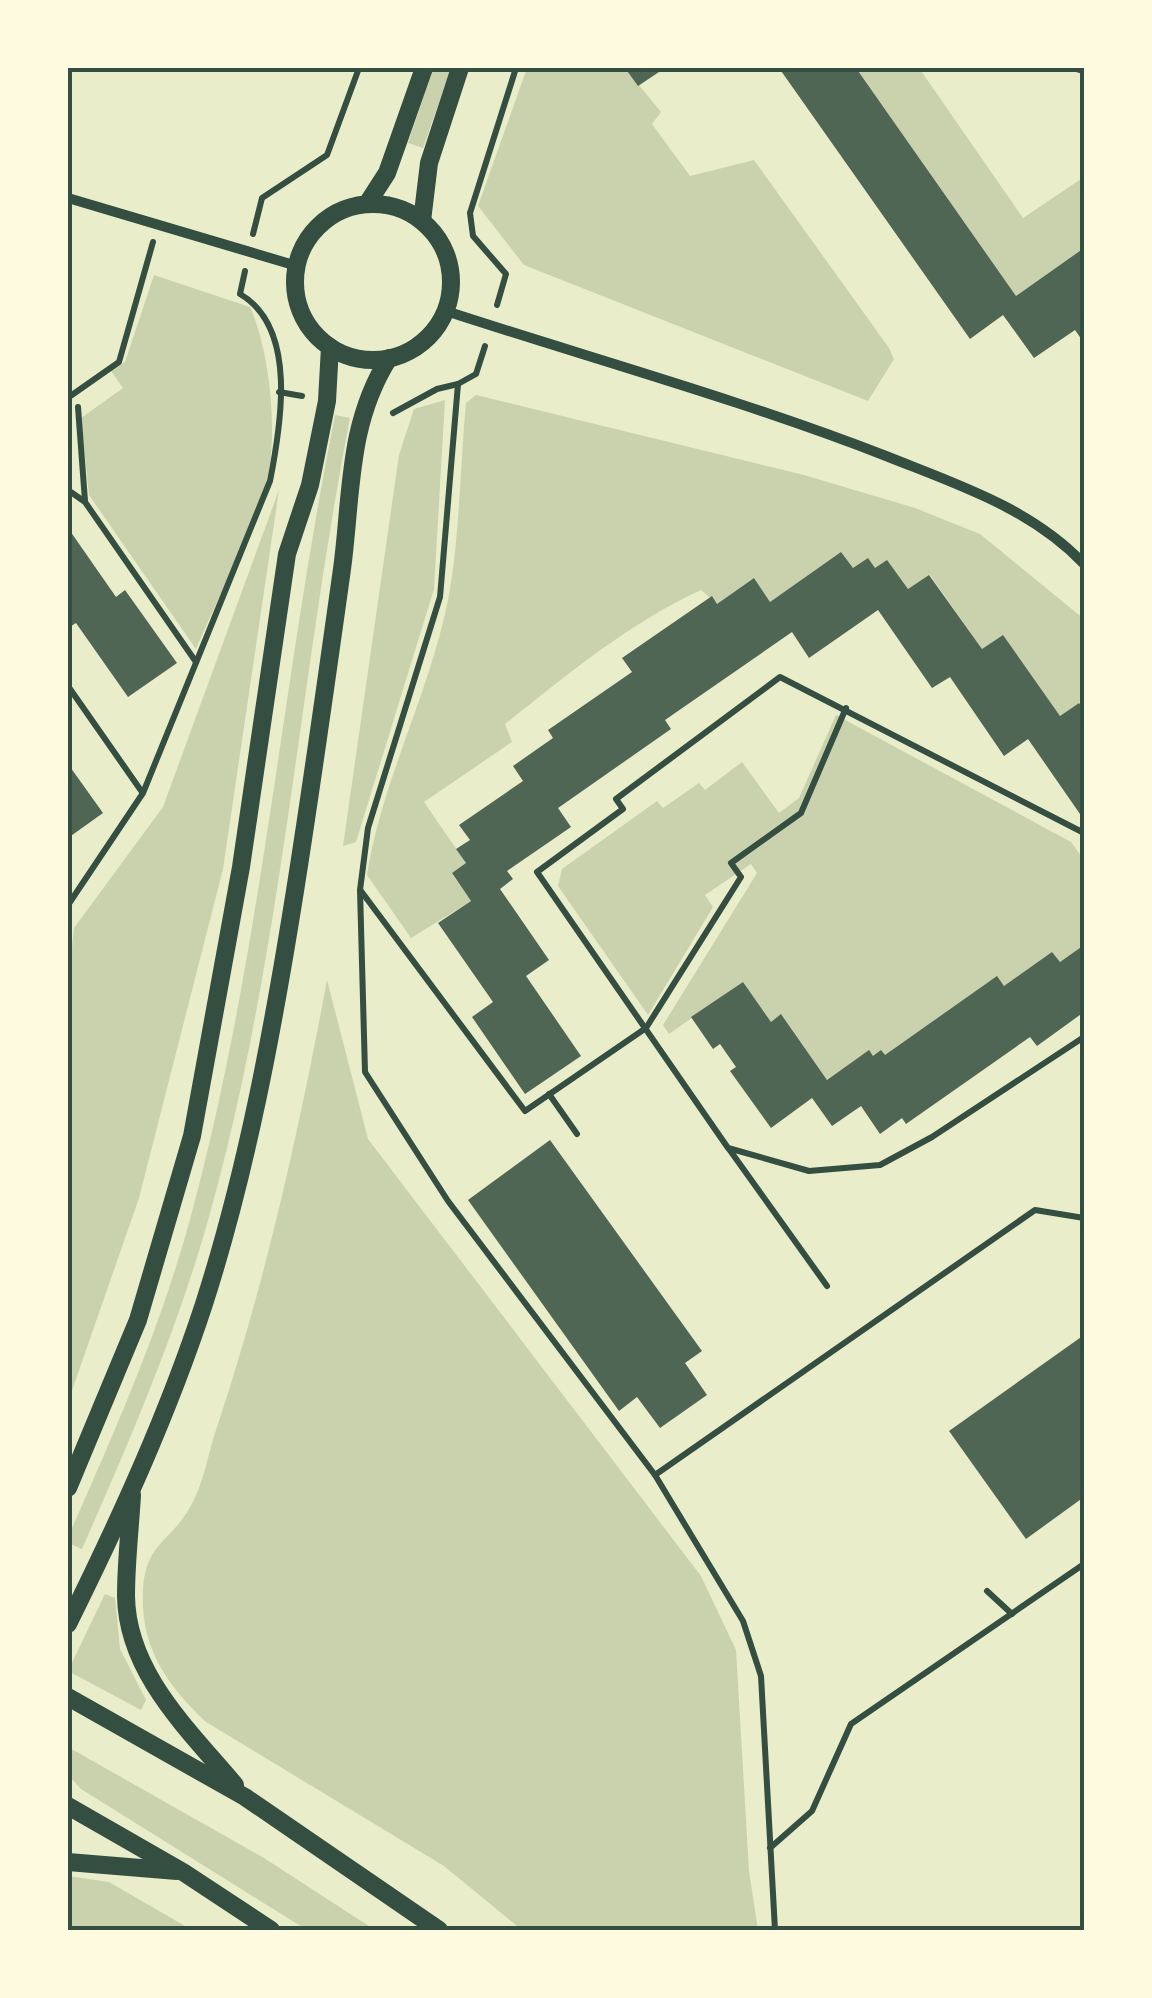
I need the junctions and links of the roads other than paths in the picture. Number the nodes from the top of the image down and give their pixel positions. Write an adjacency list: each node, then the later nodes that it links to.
1 (424, 68): 4 (street)
2 (460, 68): 5 (street)
3 (68, 198): 6 (street)
4 (367, 204): 5 (street); 6 (street)
5 (422, 220): 7 (street)
6 (297, 266): 8 (street)
7 (446, 310): 9 (street); 10 (street)
8 (330, 346): 9 (street); 11 (street)
9 (389, 358): 13 (street)
10 (1084, 564)
11 (82, 1456): 12 (street); 14 (street)
12 (68, 1470)
13 (133, 1484): 15 (street); 17 (street)
14 (68, 1488)
15 (68, 1624)
16 (68, 1697): 17 (street)
17 (244, 1797): 22 (street)
18 (68, 1806): 20 (street)
19 (68, 1862): 20 (street)
20 (182, 1872): 21 (street)
21 (270, 1930)
22 (439, 1930)

